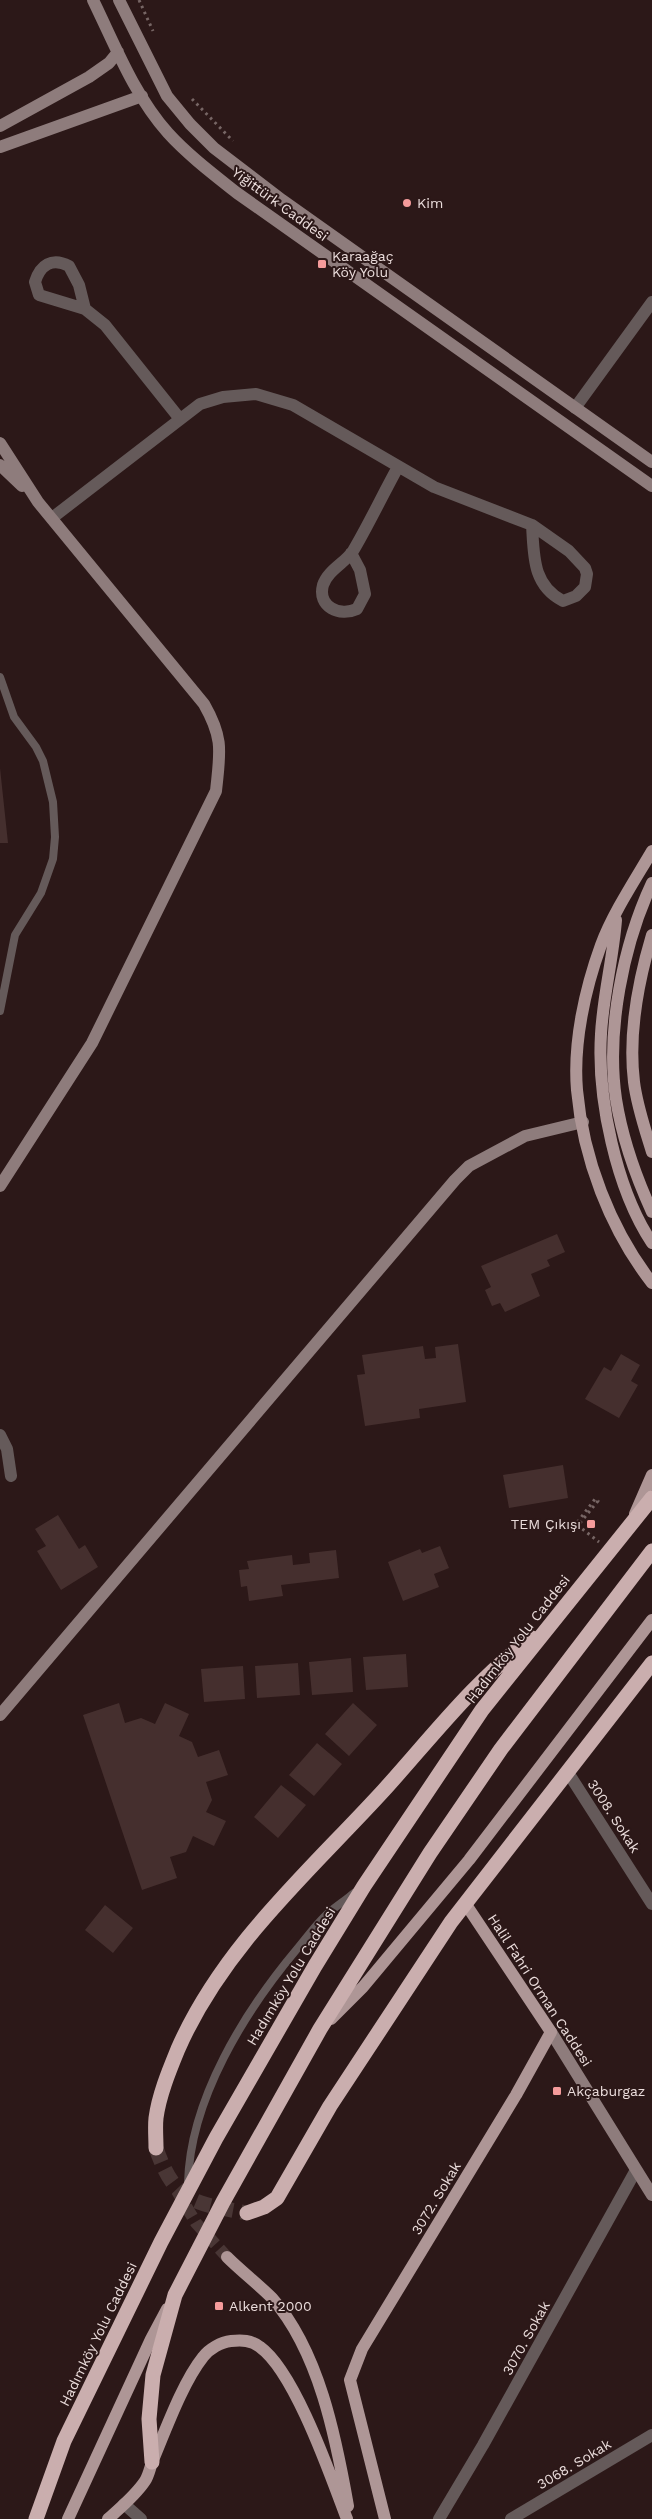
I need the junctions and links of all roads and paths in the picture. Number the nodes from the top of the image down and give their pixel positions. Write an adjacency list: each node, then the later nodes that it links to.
1 (94, 0): 5 (street, Yiğittürk Caddesi)
2 (118, 0): 13 (street, Yiğittürk Caddesi)
3 (139, 0): 4 (path)
4 (155, 34)
5 (118, 52): 6 (street, Yiğittürk Caddesi); 8 (street)
6 (142, 96): 10 (street); 19 (street, Yiğittürk Caddesi)
7 (188, 96): 9 (path)
8 (0, 126)
9 (238, 146)
10 (0, 147)
11 (652, 302): 13 (street)
12 (85, 309): 14 (street)
13 (575, 408): 16 (street, Yiğittürk Caddesi)
14 (180, 419): 18 (street); 21 (street)
15 (0, 442): 20 (street)
16 (652, 462)
17 (0, 466): 20 (street)
18 (398, 467): 22 (street); 23 (street)
19 (652, 486)
20 (38, 502): 21 (street)
21 (52, 518): 32 (street)
22 (532, 525): 22 (street)
23 (352, 553): 23 (street)
24 (0, 677): 29 (lane)
25 (652, 851): 27 (main road)
26 (652, 883): 33 (main road)
27 (616, 915): 30 (main road); 34 (main road)
28 (652, 935): 31 (main road)
29 (0, 1011)
30 (583, 1122): 35 (main road); 47 (street)
31 (652, 1152)
32 (0, 1186)
33 (652, 1212)
34 (652, 1243)
35 (652, 1283)
36 (0, 1436): 38 (street)
37 (652, 1475): 40 (main road)
38 (12, 1476)
39 (652, 1498): 40 (highway, Hadımköy Yolu Caddesi)
40 (633, 1522): 42 (highway, Hadımköy Yolu Caddesi)
41 (580, 1523): 42 (path)
42 (610, 1550): 45 (highway, Hadımköy Yolu Caddesi)
43 (652, 1551): 52 (highway)
44 (652, 1620): 52 (main road)
45 (552, 1624): 49 (highway, Hadımköy Yolu Caddesi); 54 (highway)
46 (652, 1662): 48 (highway)
47 (0, 1715)
48 (566, 1771): 50 (highway); 51 (street, 3008. Sokak)
49 (364, 1886): 56 (highway, Hadımköy Yolu Caddesi); 56 (lane)
50 (465, 1903): 53 (main road, Halil Fahri Orman Caddesi); 58 (highway)
51 (652, 1904)
52 (320, 2029): 60 (highway)
53 (551, 2032): 55 (street, Halil Fahri Orman Caddesi); 70 (main road, 3072. Sokak)
54 (156, 2148)
55 (636, 2170): 57 (street, Halil Fahri Orman Caddesi); 71 (street, 3070. Sokak)
56 (188, 2191): 64 (highway, Hadımköy Yolu Caddesi)
57 (652, 2195)
58 (247, 2213)
59 (227, 2257): 69 (main road)
60 (175, 2295): 62 (highway); 65 (main road)
61 (652, 2435): 72 (street, 3068. Sokak)
62 (152, 2462): 63 (main road); 68 (main road)
63 (124, 2504): 66 (main road); 67 (street)
64 (36, 2519)
65 (68, 2519)
66 (108, 2519)
67 (141, 2519)
68 (347, 2519)
69 (351, 2519)
70 (385, 2519)
71 (439, 2519)
72 (510, 2519)

